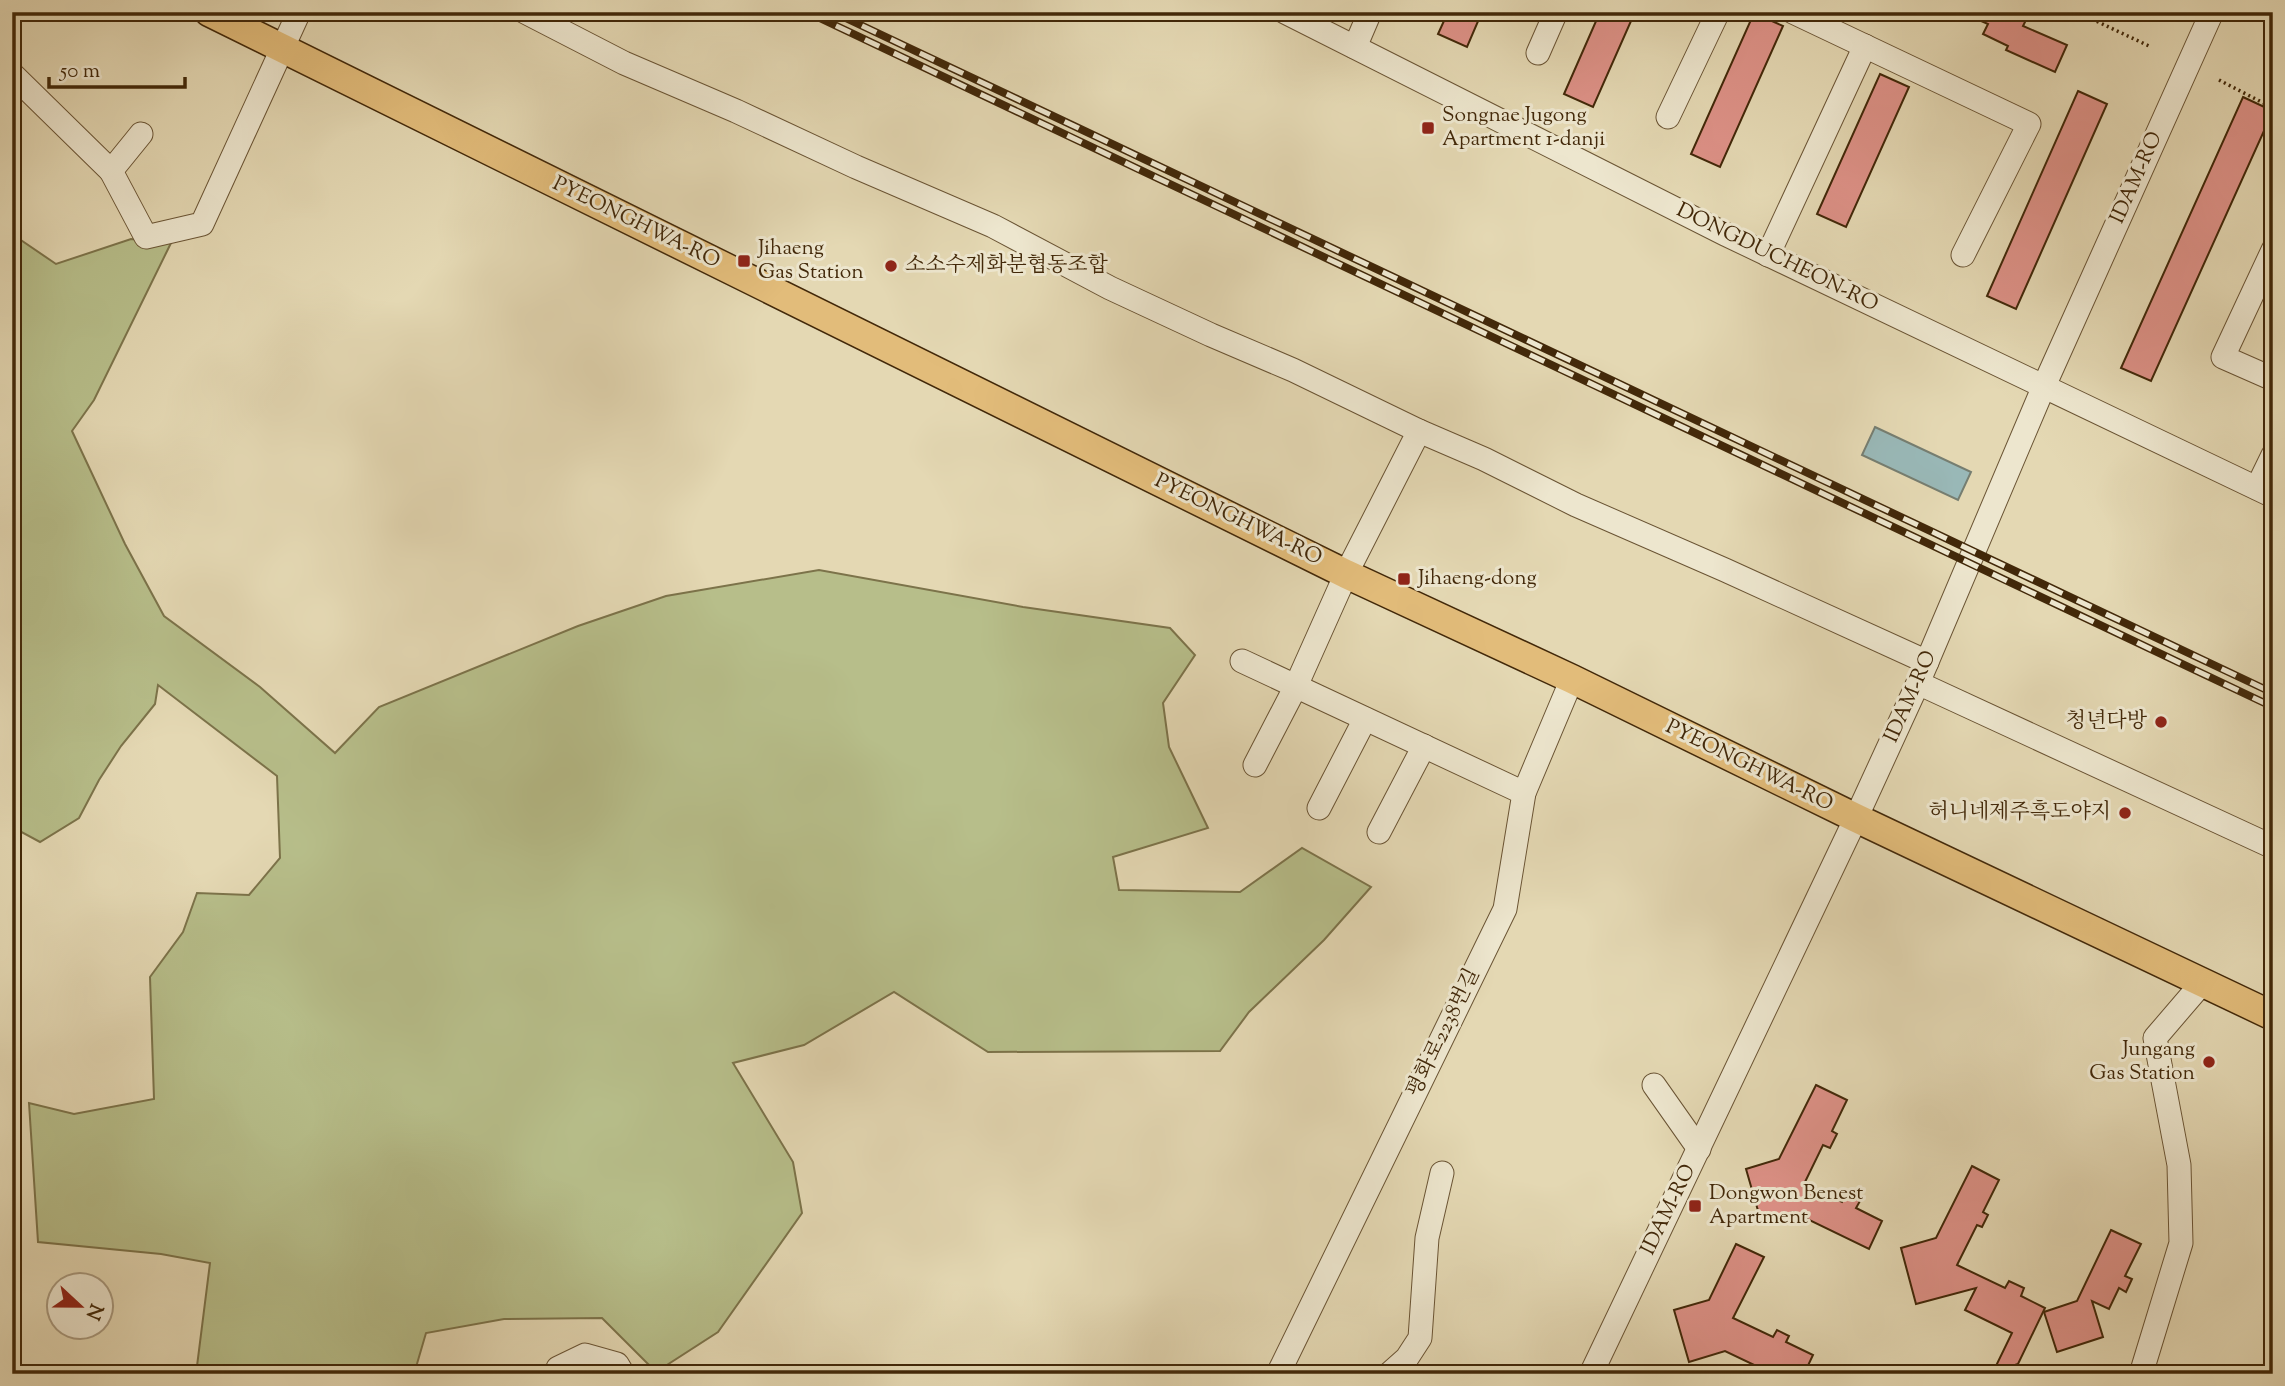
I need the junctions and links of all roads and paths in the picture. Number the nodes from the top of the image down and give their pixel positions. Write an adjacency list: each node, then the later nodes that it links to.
1 (209, 12): 14 (main road, PYEONGHWA-RO)
2 (299, 12): 14 (street)
3 (525, 12): 27 (street)
4 (1285, 12): 13 (street, DONGDUCHEON-RO)
5 (1370, 12): 13 (street)
6 (1556, 12): 15 (street)
7 (1718, 12): 19 (street)
8 (1793, 12): 11 (street)
9 (2077, 12): 12 (path)
10 (2212, 12): 26 (street, IDAM-RO)
11 (1865, 46): 23 (street); 24 (street)
12 (2149, 46)
13 (1355, 47): 23 (street, DONGDUCHEON-RO)
14 (282, 48): 21 (street); 30 (main road, PYEONGHWA-RO)
15 (1538, 53)
16 (12, 74): 21 (street)
17 (2219, 80): 18 (path)
18 (2273, 108)
19 (1668, 117)
20 (141, 134): 21 (street)
21 (111, 171)
22 (2273, 250): 25 (street)
23 (1768, 255): 26 (street, DONGDUCHEON-RO)
24 (1963, 255)
25 (2273, 379)
26 (2044, 386): 29 (street, DONGDUCHEON-RO); 32 (street, IDAM-RO)
27 (1419, 431): 30 (street); 32 (street)
28 (2273, 455): 29 (street)
29 (2265, 492)
30 (1346, 574): 33 (main road, PYEONGHWA-RO); 34 (street)
31 (1242, 661): 34 (street)
32 (1923, 672): 40 (street, IDAM-RO); 42 (street)
33 (1572, 679): 38 (street, 평화로2238번길); 40 (main road, PYEONGHWA-RO)
34 (1296, 686): 35 (street); 37 (street)
35 (1365, 719): 36 (street); 39 (street)
36 (1424, 746): 38 (street); 41 (street)
37 (1255, 765)
38 (1524, 793): 50 (street, 평화로2238번길)
39 (1319, 808)
40 (1856, 818): 43 (main road, PYEONGHWA-RO); 46 (street, IDAM-RO)
41 (1380, 832)
42 (2273, 847)
43 (2203, 982): 44 (main road, PYEONGHWA-RO); 53 (street)
44 (2273, 1016)
45 (1654, 1085): 46 (street)
46 (1699, 1149): 52 (street, IDAM-RO)
47 (1442, 1173): 51 (street)
48 (556, 1374): 49 (street)
49 (624, 1374)
50 (1278, 1374)
51 (1389, 1374)
52 (1591, 1374)
53 (2141, 1374)

